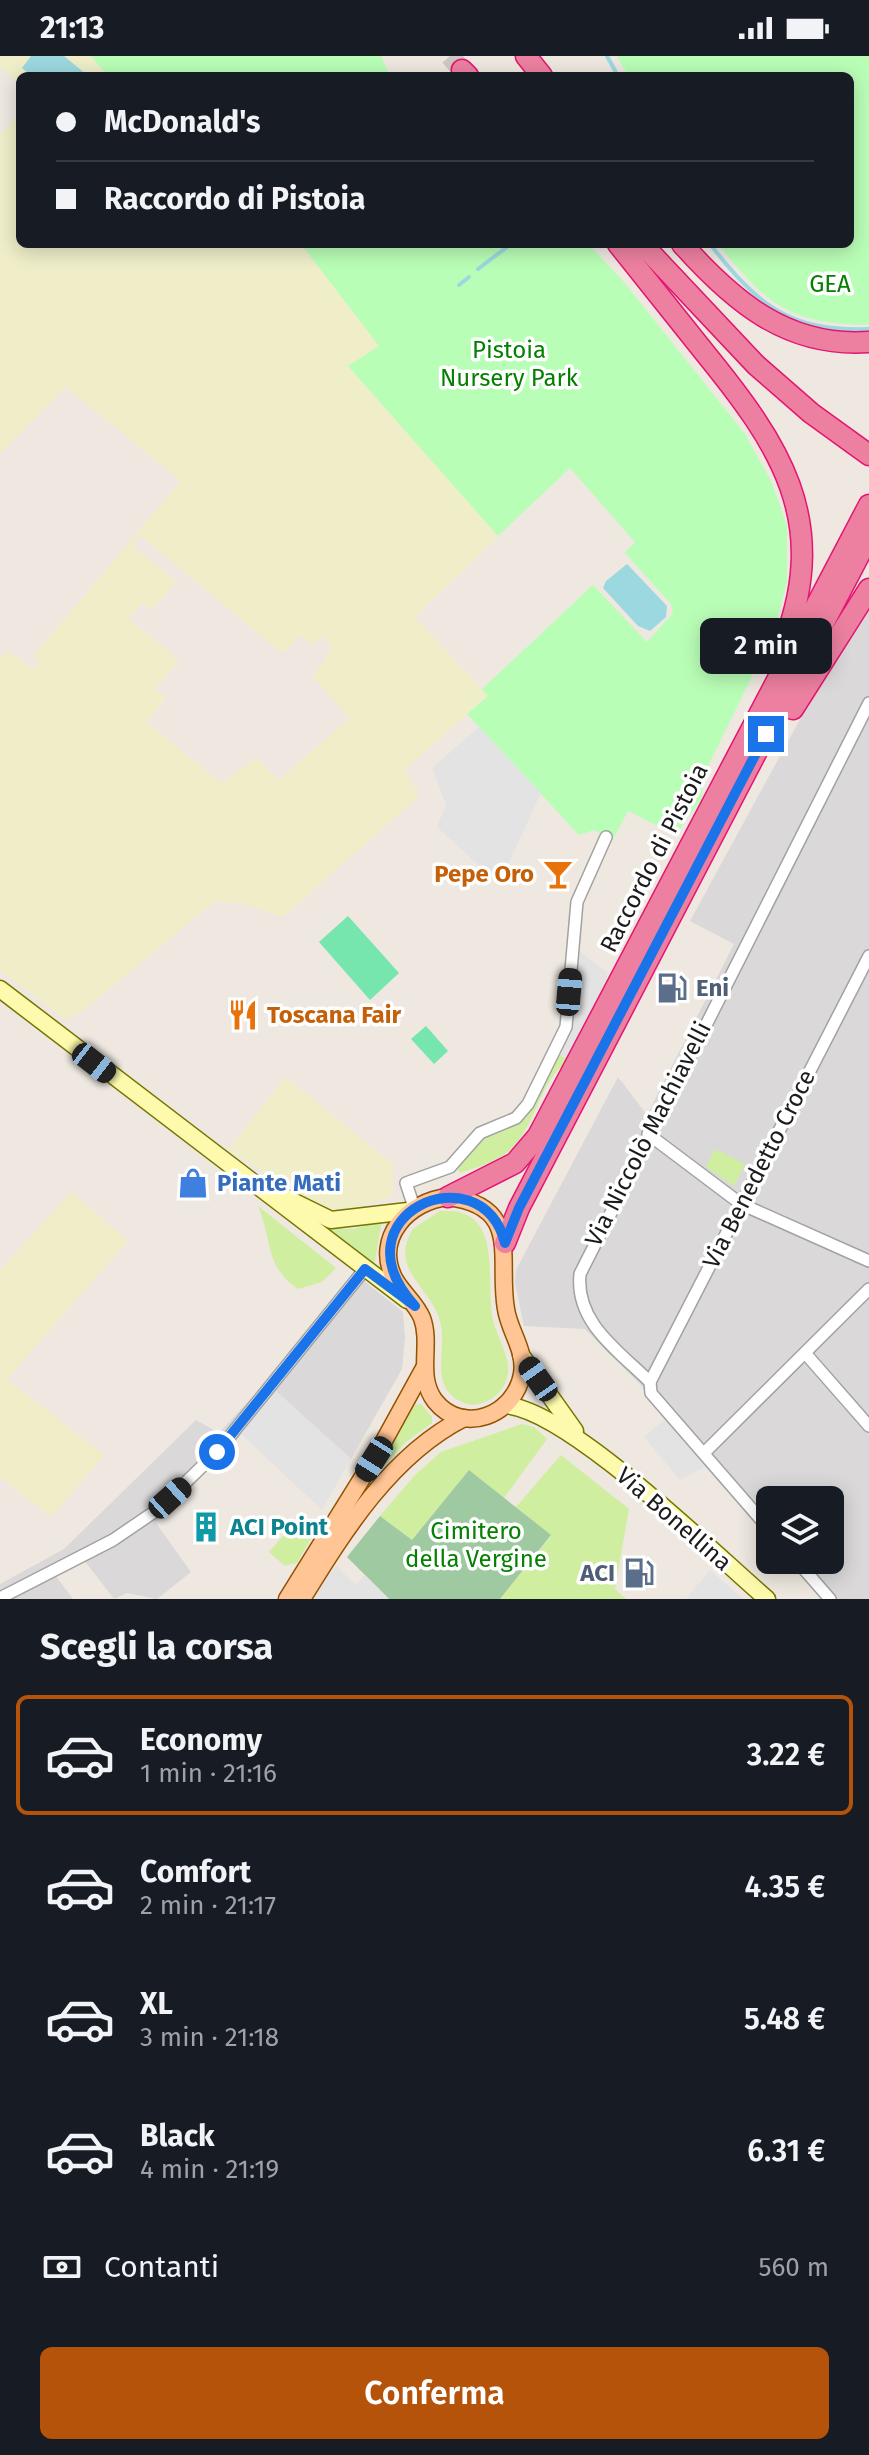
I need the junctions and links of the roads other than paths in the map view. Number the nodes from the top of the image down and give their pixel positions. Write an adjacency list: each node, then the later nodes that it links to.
1 (526, 56): 2 (highway)
2 (539, 72)
3 (621, 248): 12 (highway)
4 (686, 248): 6 (highway)
5 (650, 250): 7 (highway)
6 (869, 342)
7 (869, 455)
8 (869, 505): 12 (highway, Raccordo di Pistoia)
9 (869, 536): 14 (highway, Raccordo di Pistoia)
10 (869, 589): 14 (highway)
11 (869, 703): 13 (street, Via Niccolò Machiavelli)
12 (755, 718): 20 (highway, Raccordo di Pistoia)
13 (865, 718): 18 (street, Via Niccolò Machiavelli)
14 (723, 816): 23 (highway, Raccordo di Pistoia)
15 (606, 837): 22 (street)
16 (869, 956): 21 (street, Via Benedetto Croce)
17 (0, 989): 19 (main road)
18 (648, 1134): 21 (street); 31 (street, Via Niccolò Machiavelli)
19 (239, 1174): 22 (main road); 25 (main road)
20 (448, 1197): 22 (main road); 23 (main road)
21 (741, 1204): 24 (street); 31 (street, Via Benedetto Croce)
22 (411, 1209): 27 (main road)
23 (505, 1243): 29 (main road)
24 (869, 1261)
25 (365, 1269): 27 (main road); 39 (street)
26 (869, 1289): 28 (street)
27 (415, 1306): 30 (main road)
28 (805, 1353): 34 (street); 36 (street)
29 (521, 1355): 32 (main road); 35 (main road, Via Bonellina)
30 (424, 1368): 33 (main road); 40 (main road)
31 (650, 1382): 36 (street, Via Niccolò Machiavelli)
32 (505, 1405): 33 (main road); 35 (main road, Via Bonellina)
33 (464, 1418): 41 (main road)
34 (869, 1426)
35 (581, 1439): 42 (main road, Via Bonellina)
36 (704, 1453): 37 (street, Via Niccolò Machiavelli)
37 (756, 1514)
38 (808, 1574): 43 (street)
39 (0, 1598)
40 (287, 1599)
41 (302, 1599)
42 (767, 1599)
43 (830, 1599)

